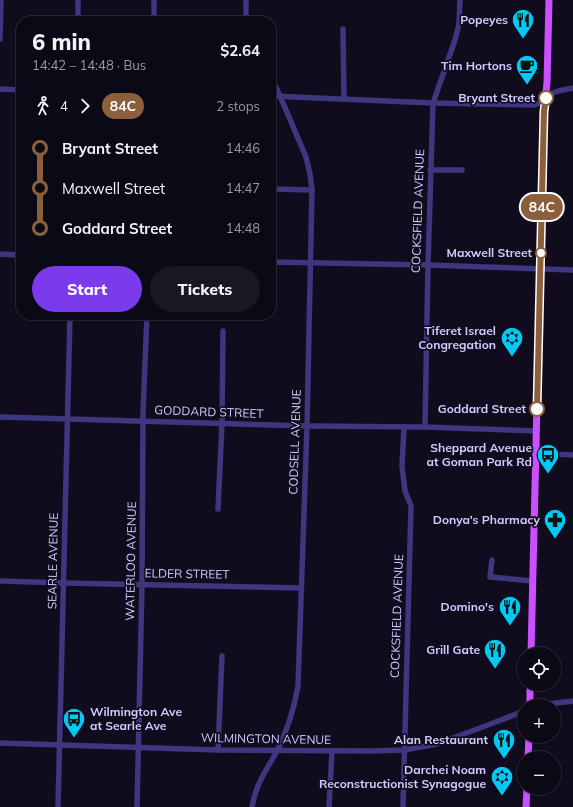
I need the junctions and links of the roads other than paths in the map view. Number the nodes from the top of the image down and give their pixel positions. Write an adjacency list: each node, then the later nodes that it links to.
1 (1, 0): 11 (street)
2 (78, 0): 7 (street)
3 (154, 0): 8 (street)
4 (246, 0): 9 (street)
5 (460, 0): 20 (street, COCKSFIELD AVENUE)
6 (549, 0): 18 (main road)
7 (78, 16)
8 (154, 16)
9 (246, 16)
10 (343, 29): 19 (street)
11 (0, 39)
12 (276, 88): 17 (street, CODSELL AVENUE)
13 (573, 88): 18 (street)
14 (0, 89): 15 (street)
15 (16, 90)
16 (276, 96): 17 (street)
17 (280, 96): 19 (street); 24 (street, CODSELL AVENUE)
18 (546, 98): 20 (street); 30 (main road)
19 (344, 99): 20 (street)
20 (433, 103): 21 (street, COCKSFIELD AVENUE)
21 (430, 170): 22 (street); 29 (street, COCKSFIELD AVENUE)
22 (462, 170)
23 (276, 189): 24 (street)
24 (312, 190): 28 (street, CODSELL AVENUE)
25 (0, 254): 26 (street)
26 (16, 255)
27 (276, 262): 28 (street)
28 (310, 263): 29 (street); 39 (street, CODSELL AVENUE)
29 (428, 265): 30 (street); 41 (street, COCKSFIELD AVENUE)
30 (540, 269): 31 (street); 42 (main road)
31 (573, 270)
32 (70, 320): 36 (street, SEARLE AVENUE)
33 (147, 320): 37 (street, WATERLOO AVENUE)
34 (223, 331): 38 (street)
35 (0, 417): 36 (street, GODDARD STREET)
36 (68, 419): 37 (street, GODDARD STREET); 49 (street, SEARLE AVENUE)
37 (144, 421): 38 (street, GODDARD STREET); 50 (street, WATERLOO AVENUE)
38 (222, 423): 39 (street, GODDARD STREET); 45 (street)
39 (307, 426): 40 (street, GODDARD STREET); 51 (street, CODSELL AVENUE)
40 (404, 427): 41 (street, GODDARD STREET); 62 (street, COCKSFIELD AVENUE)
41 (425, 427): 42 (street, GODDARD STREET)
42 (537, 431): 43 (main road)
43 (536, 453): 44 (street); 48 (main road)
44 (573, 455)
45 (218, 509)
46 (492, 560): 48 (street)
47 (0, 580): 49 (street, ELDER STREET)
48 (533, 582): 52 (main road)
49 (64, 583): 50 (street, ELDER STREET); 58 (street, SEARLE AVENUE)
50 (142, 584): 51 (street, ELDER STREET); 59 (street, WATERLOO AVENUE)
51 (301, 588): 61 (street, CODSELL AVENUE)
52 (531, 647)
53 (222, 656): 60 (street)
54 (573, 701): 55 (street)
55 (561, 702)
56 (517, 714): 62 (street, WILMINGTON AVENUE)
57 (0, 743): 58 (street, WILMINGTON AVENUE)
58 (60, 745): 59 (street, WILMINGTON AVENUE); 65 (street, SEARLE AVENUE)
59 (138, 747): 60 (street, WILMINGTON AVENUE); 66 (street, WATERLOO AVENUE)
60 (218, 750): 61 (street, WILMINGTON AVENUE)
61 (277, 750): 63 (street, WILMINGTON AVENUE); 67 (street, CODSELL AVENUE)
62 (404, 750): 63 (street, WILMINGTON AVENUE); 69 (street, COCKSFIELD AVENUE)
63 (332, 751): 68 (street)
64 (527, 795): 70 (main road)
65 (58, 807)
66 (137, 807)
67 (252, 807)
68 (329, 807)
69 (403, 807)
70 (526, 807)

